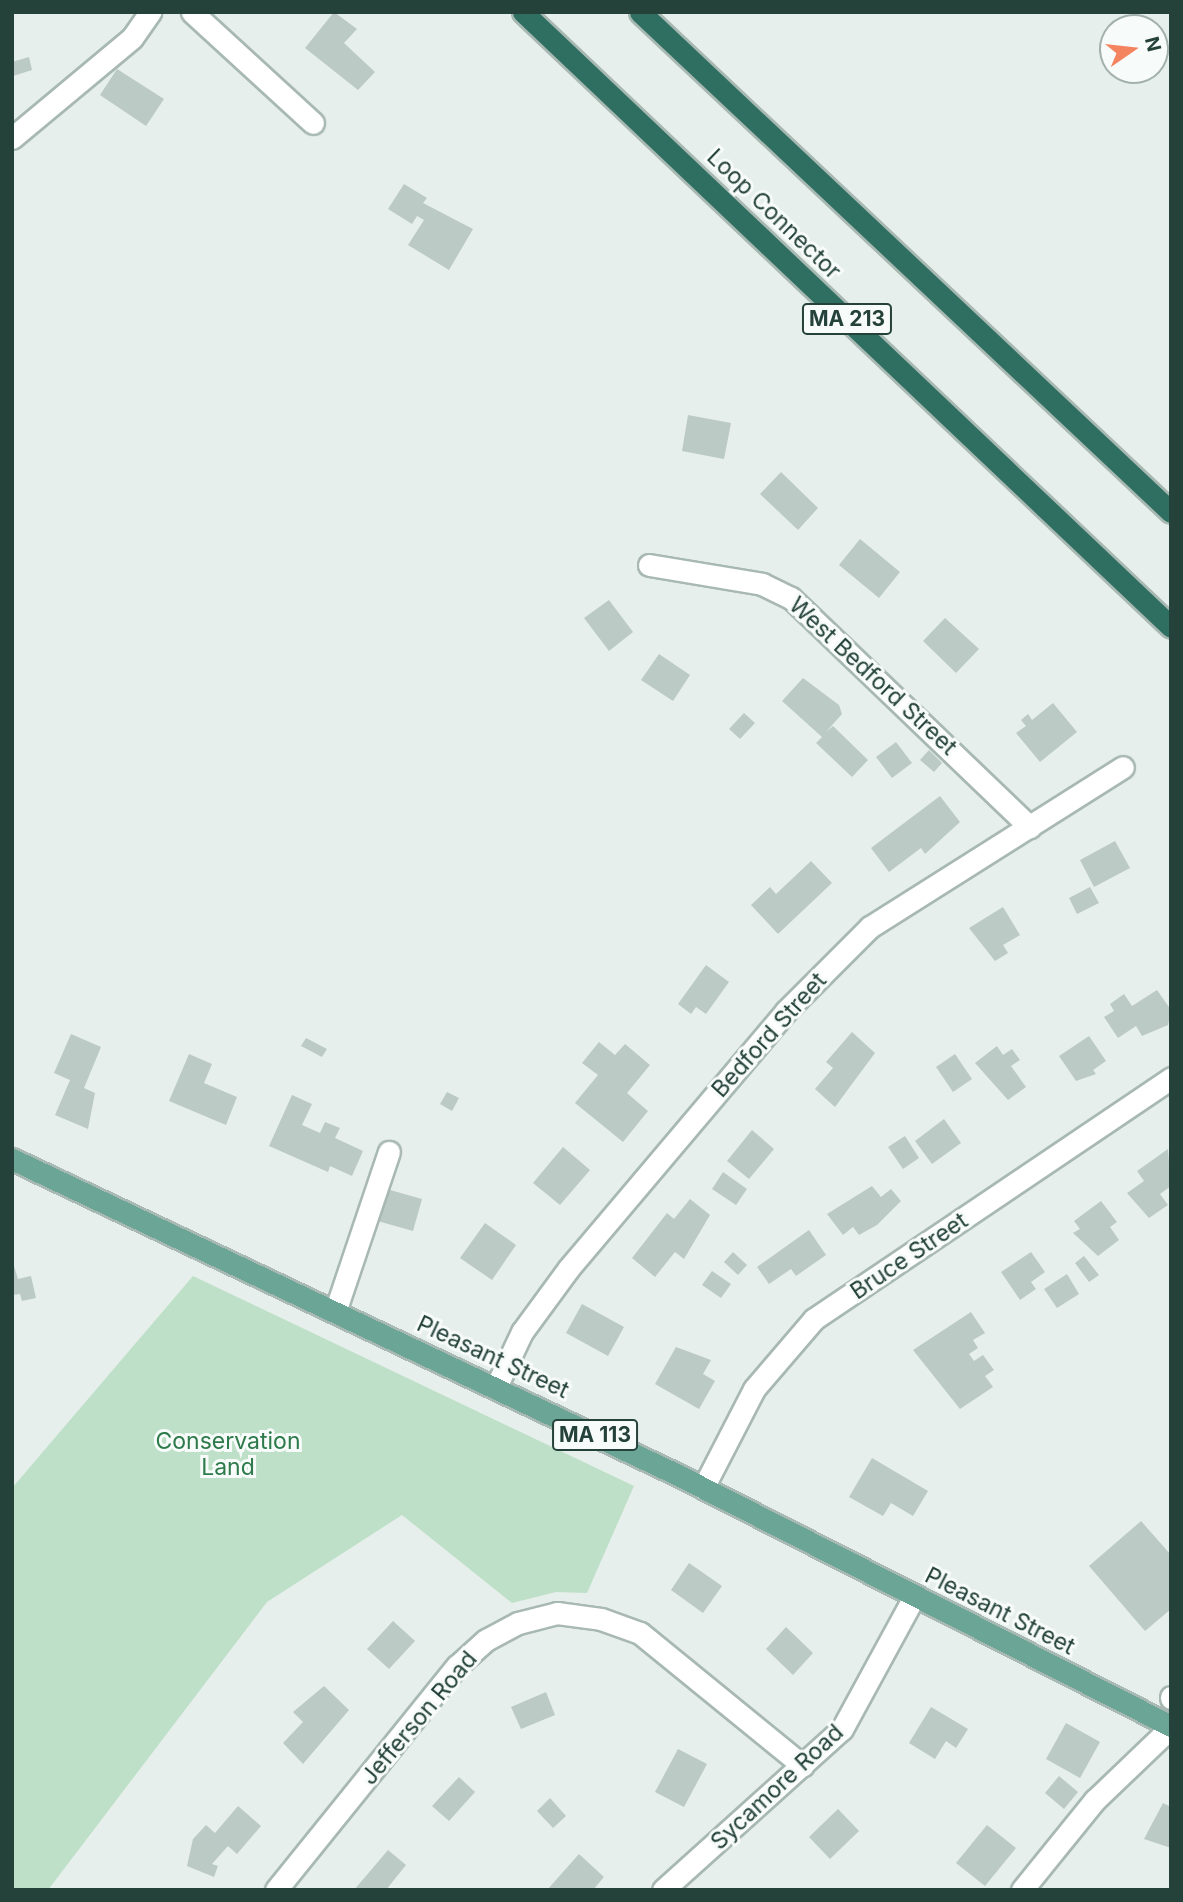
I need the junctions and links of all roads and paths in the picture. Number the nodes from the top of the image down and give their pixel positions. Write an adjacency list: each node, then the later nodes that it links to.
1 (150, 12): 6 (street)
2 (192, 12): 5 (street)
3 (523, 12): 9 (highway, Loop Connector / MA 213)
4 (640, 12): 7 (highway)
5 (313, 123)
6 (12, 138)
7 (1171, 512)
8 (649, 565): 11 (street, West Bedford Street)
9 (1171, 627)
10 (1123, 767): 11 (street, Bedford Street)
11 (1030, 827): 16 (street, Bedford Street)
12 (1171, 1078): 17 (street, Bruce Street)
13 (390, 1152): 15 (street)
14 (12, 1159): 15 (main road, Pleasant Street / MA 113)
15 (335, 1312): 16 (main road, Pleasant Street / MA 113)
16 (496, 1387): 17 (main road, Pleasant Street / MA 113)
17 (704, 1488): 18 (main road, Pleasant Street / MA 113)
18 (914, 1597): 19 (main road, Pleasant Street / MA 113); 20 (street, Sycamore Road)
19 (1171, 1726): 23 (street)
20 (803, 1766): 21 (street, Jefferson Road); 22 (street, Sycamore Road)
21 (276, 1890)
22 (663, 1890)
23 (1022, 1890)

